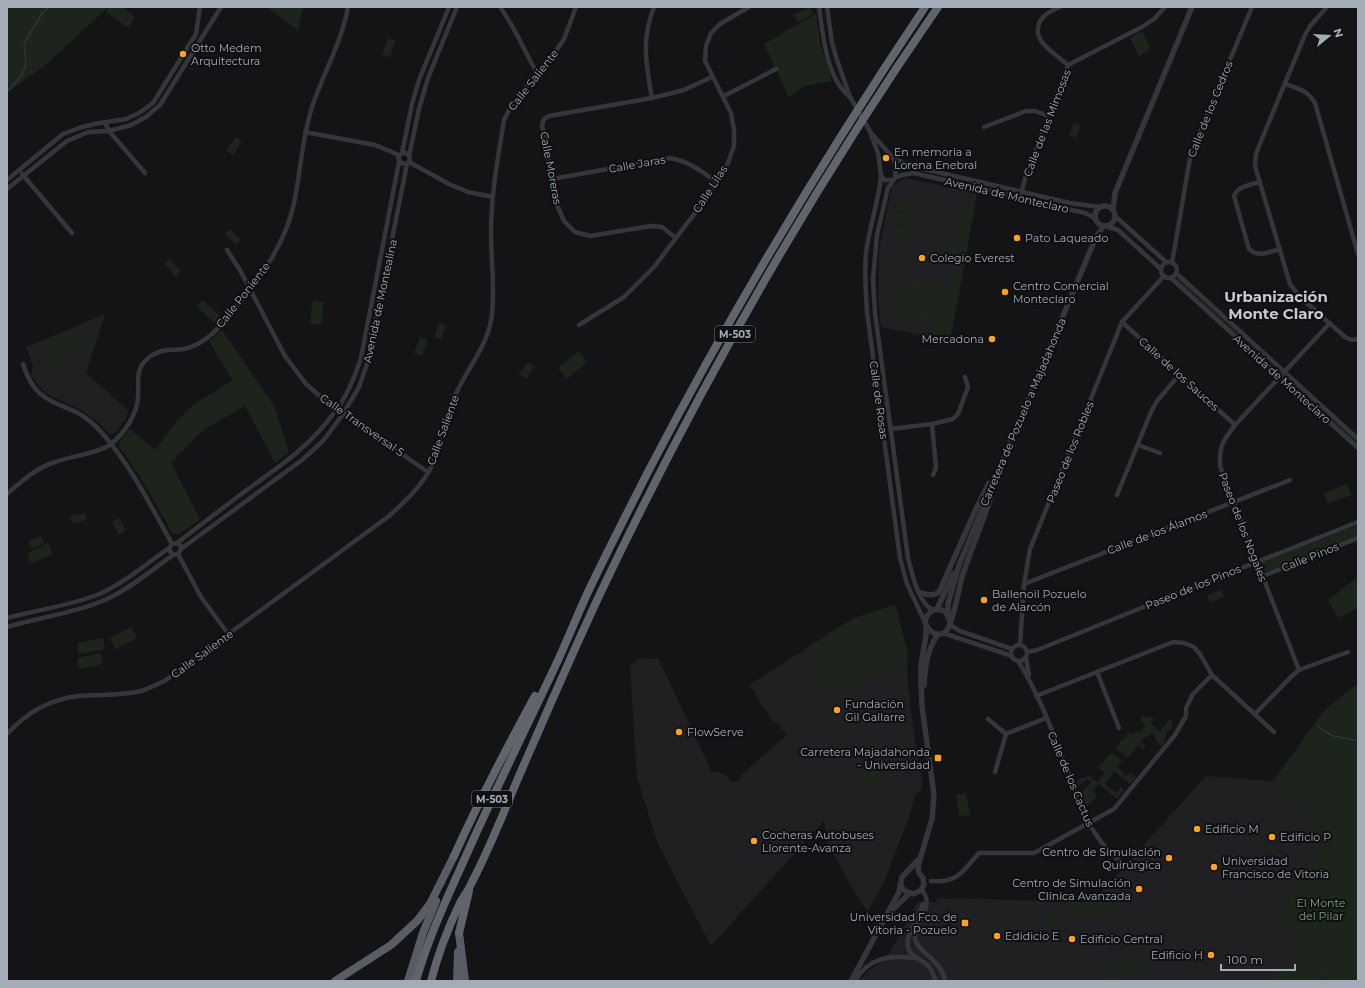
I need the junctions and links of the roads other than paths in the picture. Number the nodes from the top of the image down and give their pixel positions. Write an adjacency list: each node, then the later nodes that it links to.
1 (200, 7): 28 (street)
2 (221, 7): 31 (street)
3 (348, 7): 32 (street, Calle Poniente)
4 (449, 7): 34 (street)
5 (457, 7): 35 (street)
6 (500, 7): 21 (street)
7 (576, 7): 21 (street, Calle Saliente)
8 (654, 7): 26 (street)
9 (749, 7): 22 (street, Calle Lilas)
10 (819, 7): 25 (street)
11 (827, 7): 25 (street)
12 (925, 7): 112 (highway, M-503)
13 (938, 7): 147 (highway, M-503)
14 (1060, 7): 19 (street)
15 (1165, 7): 19 (street, Calle de las Mimosas)
16 (1192, 7): 51 (street)
17 (1252, 7): 66 (street, Calle de los Cedros)
18 (1327, 7): 23 (street)
19 (1068, 65): 27 (street, Calle de las Mimosas)
20 (776, 69): 24 (street)
21 (537, 72): 52 (street, Calle Saliente)
22 (712, 77): 24 (street, Calle Lilas); 26 (street, Calle Moreras)
23 (1285, 84): 48 (street); 64 (street)
24 (724, 96): 47 (street, Calle Lilas)
25 (850, 96): 30 (street)
26 (652, 98): 44 (street, Calle Moreras)
27 (1049, 116): 29 (street); 50 (street, Calle de las Mimosas)
28 (105, 123): 31 (street); 40 (street)
29 (984, 127)
30 (869, 130): 33 (street); 36 (street)
31 (109, 131): 41 (street); 42 (street)
32 (305, 132): 34 (street); 71 (street, Calle Poniente)
33 (887, 152): 36 (street); 37 (street)
34 (400, 154): 35 (street); 38 (street)
35 (409, 156): 39 (street)
36 (878, 156): 43 (street, Calle de Rosas)
37 (894, 159): 45 (street); 50 (street, Avenida de Monteclaro)
38 (399, 162): 39 (street); 81 (street, Avenida de Montealina)
39 (408, 163): 52 (street); 82 (street, Avenida de Montealina)
40 (18, 170): 42 (street); 46 (street)
41 (145, 173)
42 (23, 175): 49 (street); 59 (street)
43 (881, 175): 45 (street); 85 (street, Calle de Rosas)
44 (552, 179): 47 (street, Calle Jaras); 61 (street, Calle Moreras)
45 (894, 179): 53 (street, Avenida de Monteclaro); 86 (street, Calle de Rosas)
46 (7, 180)
47 (717, 182): 61 (street, Calle Lilas)
48 (1260, 182): 62 (street); 62 (street)
49 (7, 190)
50 (1022, 191): 53 (street, Calle de las Mimosas); 54 (street, Avenida de Monteclaro)
51 (1115, 191): 54 (street); 55 (street)
52 (493, 197): 93 (street, Calle Saliente)
53 (1020, 197): 57 (street, Avenida de Monteclaro)
54 (1102, 206): 55 (street); 57 (street)
55 (1113, 210): 56 (street)
56 (1115, 216): 58 (street); 65 (street)
57 (1095, 221): 58 (street); 60 (street, Carretera de Pozuelo a Majadahonda)
58 (1106, 227): 60 (street, Carretera de Pozuelo a Majadahonda); 67 (street)
59 (72, 234)
60 (1096, 237): 92 (street, Carretera de Pozuelo a Majadahonda)
61 (676, 238): 74 (street, Calle Lilas)
62 (1280, 249): 73 (street)
63 (228, 250): 71 (street, Calle Transversal 5)
64 (1358, 254)
65 (1166, 262): 66 (street); 67 (street)
66 (1172, 263): 68 (street)
67 (1161, 269): 69 (street)
68 (1176, 273): 70 (street); 77 (street, Avenida de Monteclaro)
69 (1164, 276): 70 (street); 72 (street, Paseo de los Robles)
70 (1171, 278): 80 (street, Avenida de Monteclaro)
71 (250, 290): 81 (street, Calle Transversal 5); 88 (street, Calle Poniente)
72 (1122, 322): 78 (street, Calle de los Sauces); 107 (street, Paseo de los Robles)
73 (1329, 324): 75 (street); 77 (street, Paseo de los Nogales)
74 (579, 325)
75 (1358, 339)
76 (23, 364): 88 (street)
77 (1285, 372): 80 (street, Paseo de los Nogales); 87 (street, Avenida de Monteclaro)
78 (1180, 374): 84 (street, Calle de los Sauces); 89 (street)
79 (965, 377): 83 (street)
80 (1280, 377): 84 (street, Paseo de los Nogales); 90 (street, Avenida de Monteclaro)
81 (337, 410): 82 (street, Calle Transversal 5); 101 (street, Avenida de Montealina)
82 (343, 414): 93 (street, Calle Transversal 5); 102 (street, Avenida de Montealina)
83 (932, 424): 86 (street); 94 (street)
84 (1235, 425): 98 (street, Paseo de los Nogales)
85 (883, 428): 86 (street); 114 (street, Calle de Rosas)
86 (891, 429): 108 (street, Calle de Rosas)
87 (1358, 439)
88 (111, 444): 96 (street, Calle Poniente); 101 (street)
89 (1138, 445): 91 (street); 97 (street)
90 (1358, 448)
91 (1160, 453)
92 (1005, 454): 105 (street, Carretera de Pozuelo a Majadahonda); 108 (street); 113 (street)
93 (428, 472): 116 (street, Calle Saliente)
94 (932, 475)
95 (1290, 480): 98 (street, Calle de los Álamos)
96 (7, 494)
97 (1117, 495)
98 (1234, 502): 104 (street, Paseo de los Nogales); 107 (street, Calle de los Álamos)
99 (1358, 522): 104 (street, Paseo de los Pinos)
100 (1358, 538): 106 (street, Calle Pinos)
101 (173, 545): 102 (street); 103 (street); 111 (street, Avenida de Montealina)
102 (181, 549): 103 (street)
103 (176, 554): 115 (street); 116 (street)
104 (1257, 562): 106 (street, Paseo de los Nogales); 120 (street, Paseo de los Pinos)
105 (959, 565): 109 (street, Carretera de Pozuelo a Majadahonda); 110 (street, Carretera de Pozuelo a Majadahonda)
106 (1262, 576): 125 (street, Paseo de los Nogales)
107 (1024, 584): 118 (street, Paseo de los Robles)
108 (919, 592): 109 (street, Calle de Rosas)
109 (935, 609): 110 (street); 114 (street)
110 (948, 614): 113 (street)
111 (7, 618)
112 (575, 620): 140 (highway); 156 (highway, M-503)
113 (950, 623): 117 (street); 119 (street)
114 (925, 624): 117 (street); 131 (street)
115 (7, 627)
116 (229, 634): 136 (street, Calle Saliente)
117 (940, 634): 122 (street); 131 (street)
118 (1020, 645): 119 (street); 120 (street)
119 (1012, 649): 122 (street)
120 (1027, 652): 123 (street)
121 (1348, 652): 125 (street)
122 (1012, 656): 124 (street)
123 (1026, 658): 124 (street); 128 (street, Calle de los Cactus)
124 (1018, 661): 128 (street, Calle de los Cactus)
125 (1299, 670): 130 (street)
126 (1097, 672): 127 (street); 129 (street); 134 (street)
127 (1215, 676): 130 (street); 139 (street)
128 (1033, 688): 129 (street, Calle de los Cactus)
129 (1036, 696): 133 (street, Calle de los Cactus)
130 (1255, 714): 135 (street)
131 (924, 716): 141 (street)
132 (988, 718): 137 (street)
133 (1046, 718): 137 (street); 139 (street, Calle de los Cactus)
134 (1119, 728)
135 (1274, 732)
136 (7, 734)
137 (1006, 734): 138 (street)
138 (995, 772)
139 (1089, 824): 142 (street, Calle de los Cactus); 145 (street)
140 (454, 856): 154 (highway); 155 (highway)
141 (920, 858): 143 (street); 144 (street)
142 (1121, 862)
143 (908, 871): 144 (street); 146 (street)
144 (921, 876): 145 (street); 148 (street)
145 (930, 882): 148 (street)
146 (900, 884): 149 (street); 151 (street)
147 (470, 887): 152 (highway, M-503); 157 (highway, M-503)
148 (923, 887): 149 (street); 163 (street)
149 (910, 893): 151 (street)
150 (924, 904): 153 (street)
151 (887, 914): 160 (street)
152 (459, 933): 158 (highway, M-503); 159 (highway)
153 (915, 958): 161 (street); 162 (street)
154 (335, 981)
155 (408, 981)
156 (416, 981)
157 (431, 981)
158 (457, 981)
159 (465, 981)
160 (851, 981)
161 (855, 981)
162 (936, 981)
163 (945, 981)

